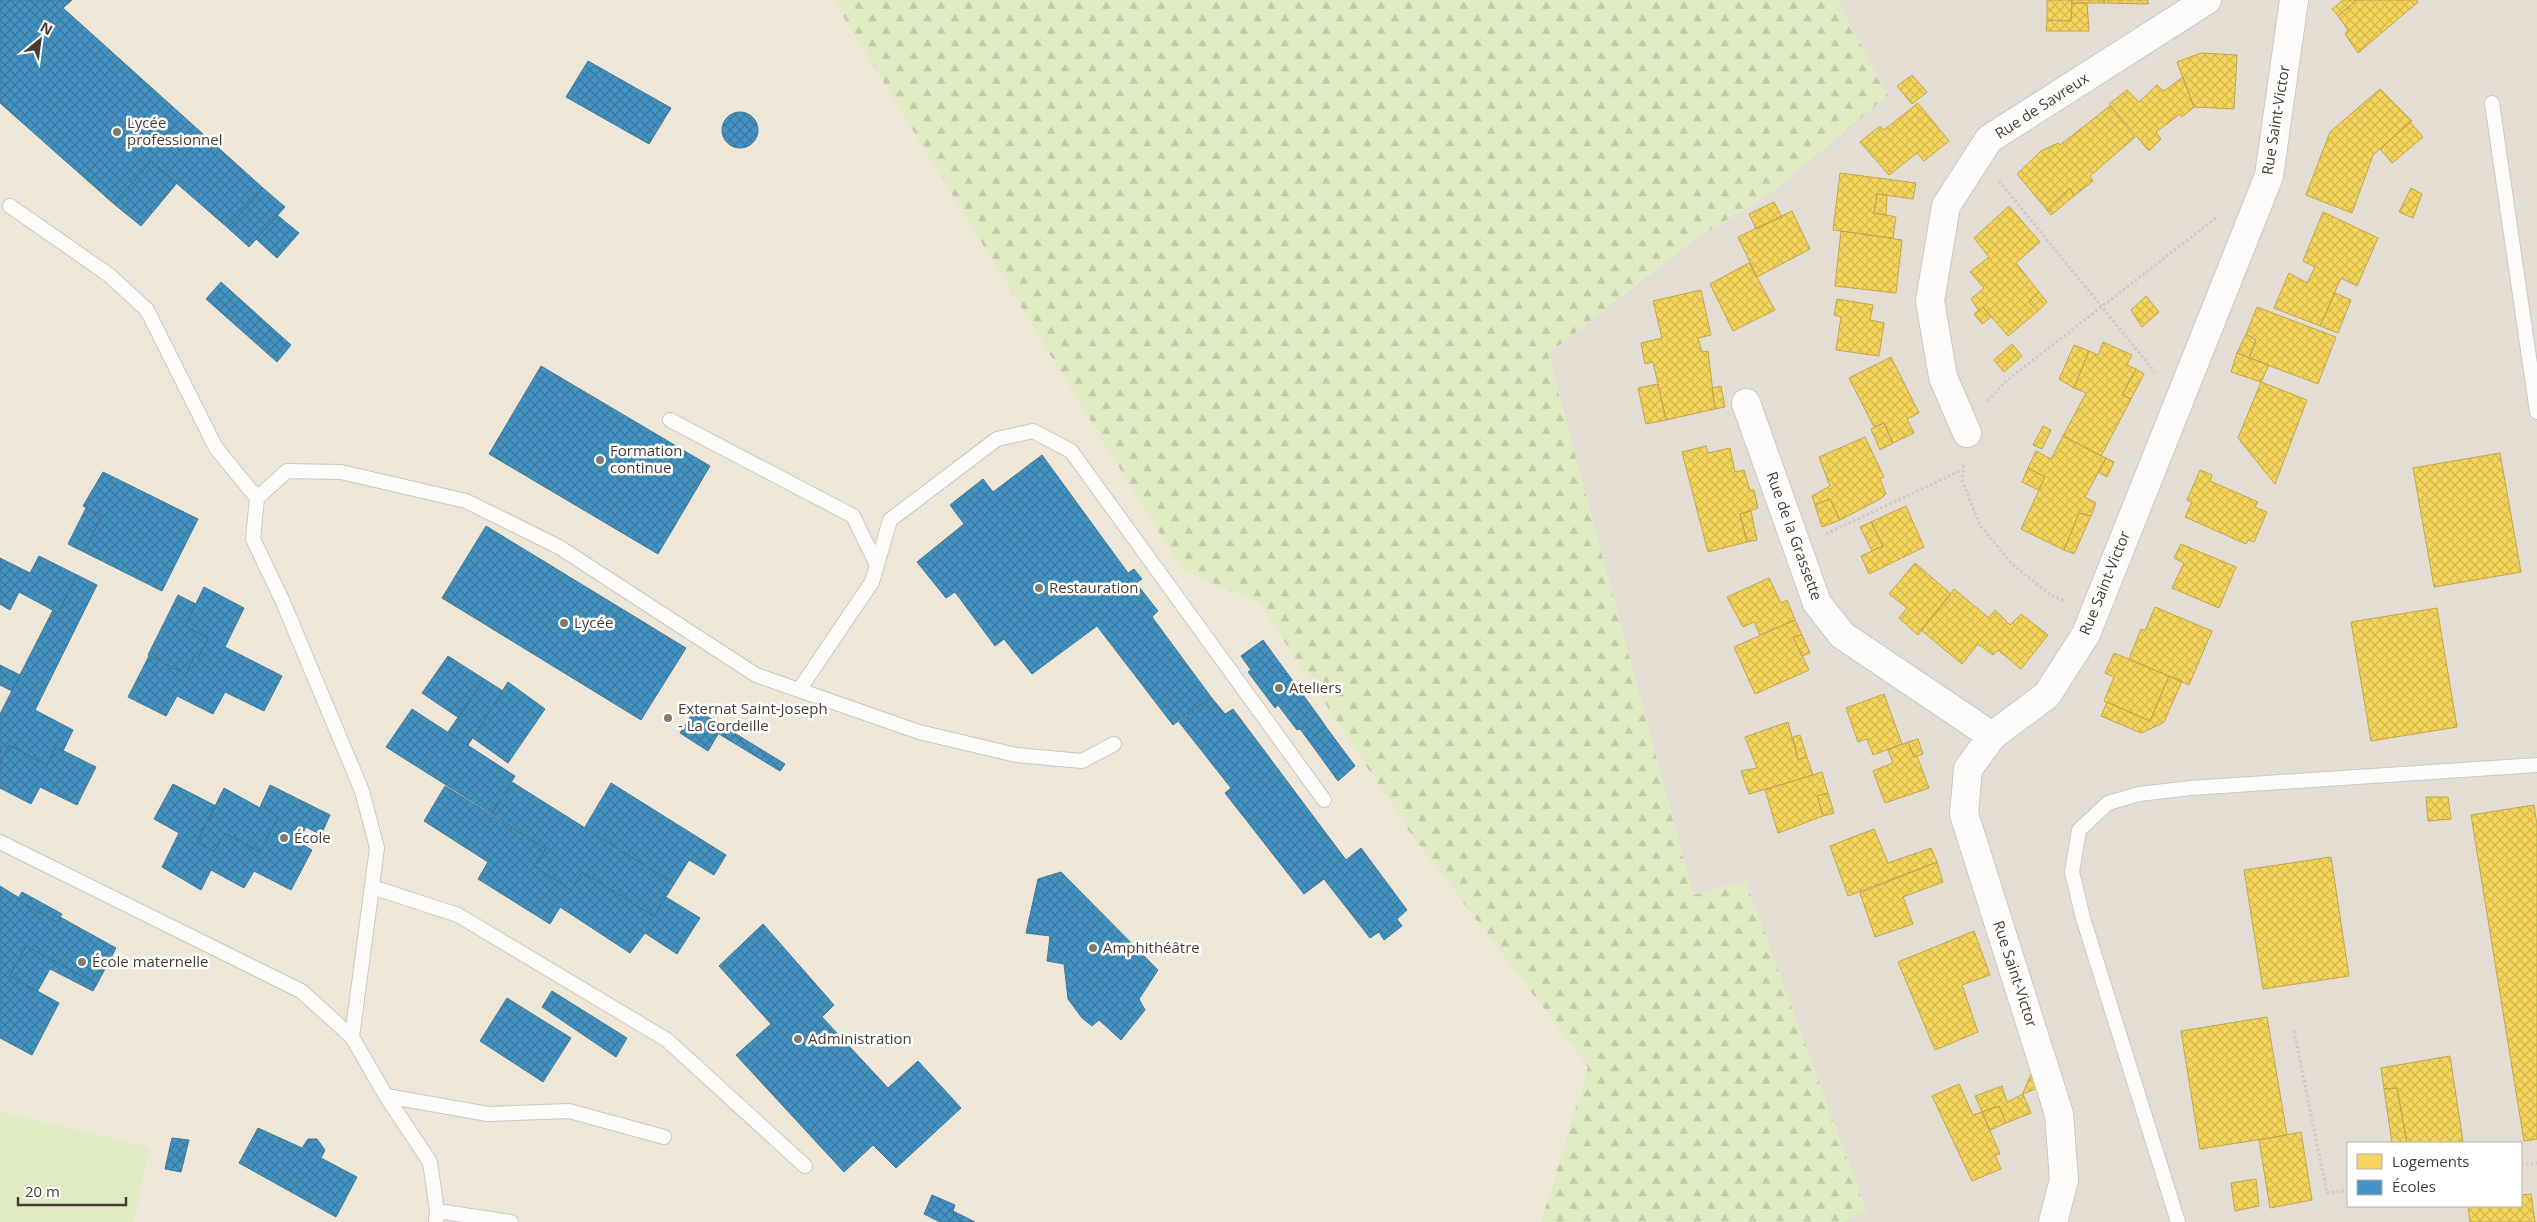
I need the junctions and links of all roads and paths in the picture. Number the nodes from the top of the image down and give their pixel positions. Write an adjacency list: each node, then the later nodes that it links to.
1 (2207, 0): 4 (street, Rue de Savreux)
2 (2294, 0): 8 (street, Rue Saint-Victor)
3 (2492, 103): 10 (lane)
4 (1978, 156): 7 (path); 12 (street, Rue de Savreux)
5 (10, 206): 14 (lane)
6 (2223, 212): 7 (path)
7 (2103, 307): 8 (path); 12 (path)
8 (2179, 400): 17 (street, Rue Saint-Victor)
9 (1746, 403): 15 (street, Rue de la Grassette)
10 (2537, 412)
11 (670, 420): 16 (lane)
12 (1967, 433): 13 (path)
13 (1963, 469): 15 (path); 17 (path)
14 (257, 498): 18 (lane); 24 (lane)
15 (1798, 547): 19 (street, Rue de la Grassette)
16 (877, 565): 18 (lane); 22 (lane)
17 (2093, 614): 19 (street, Rue Saint-Victor)
18 (799, 690): 20 (lane)
19 (1992, 736): 35 (street, Rue Saint-Victor)
20 (1114, 744)
21 (2537, 765): 36 (lane)
22 (1324, 800)
23 (0, 842): 26 (lane)
24 (372, 887): 26 (lane); 31 (lane)
25 (2294, 1031): 32 (path)
26 (352, 1037): 27 (lane)
27 (386, 1096): 28 (lane); 33 (lane)
28 (664, 1137)
29 (2537, 1163): 30 (path)
30 (2522, 1165)
31 (805, 1166)
32 (2347, 1190)
33 (437, 1217): 34 (lane)
34 (510, 1222)
35 (2053, 1222)
36 (2178, 1222)

